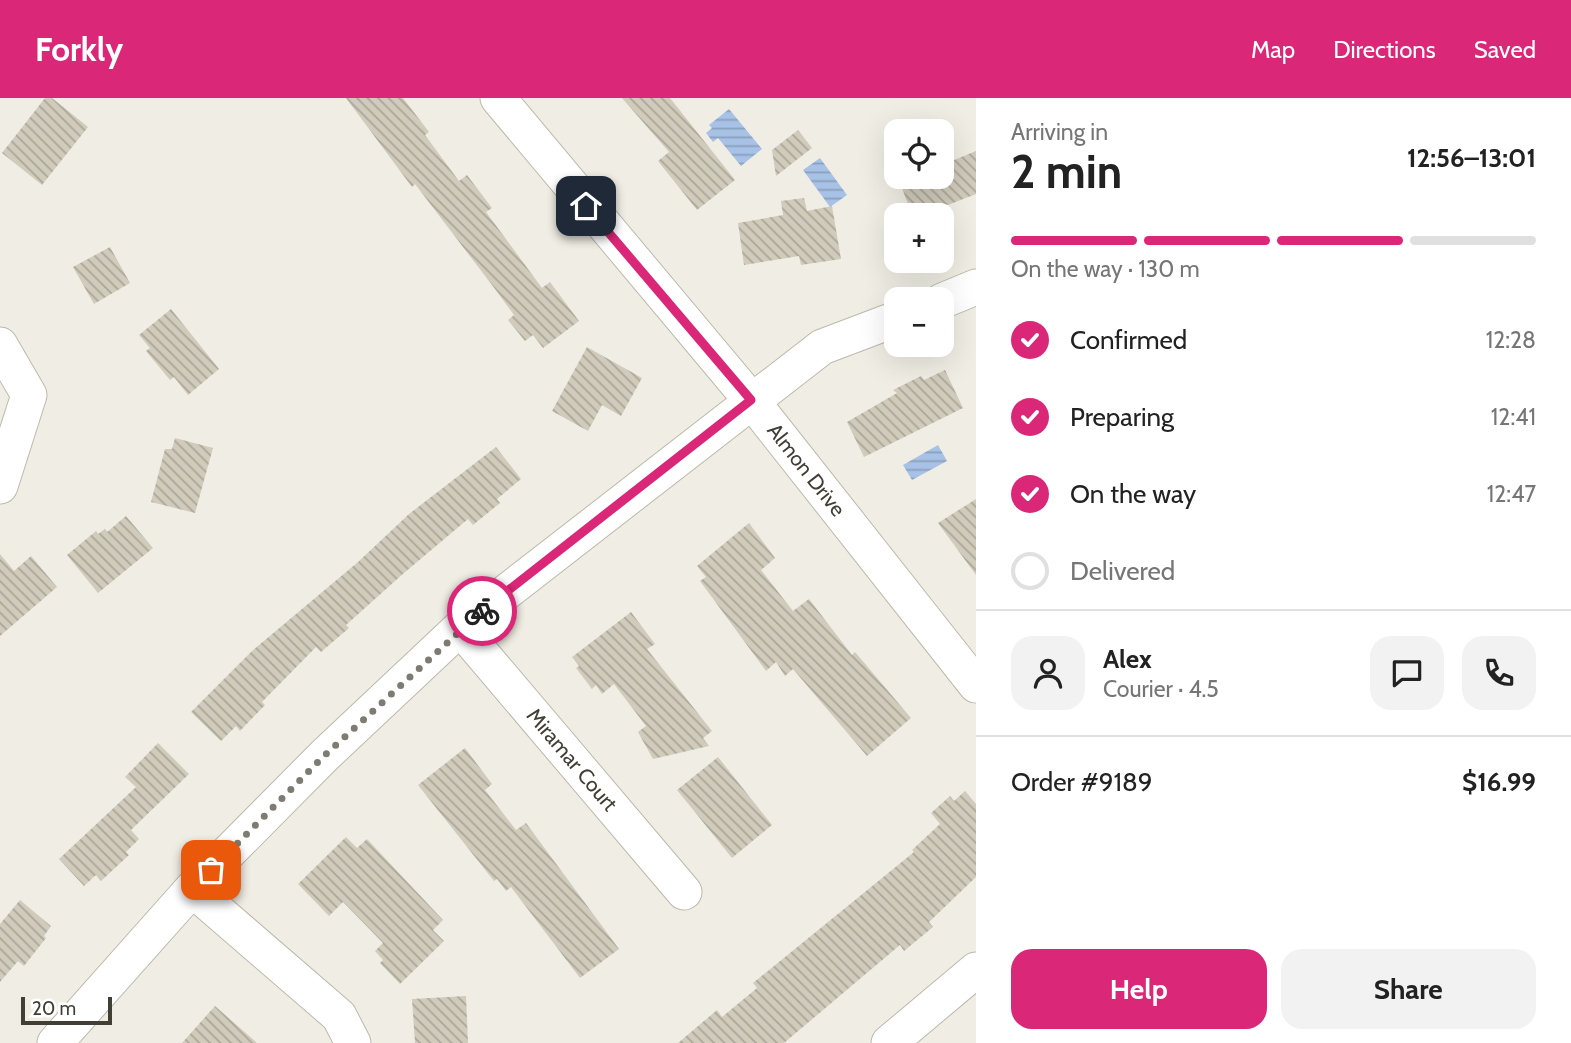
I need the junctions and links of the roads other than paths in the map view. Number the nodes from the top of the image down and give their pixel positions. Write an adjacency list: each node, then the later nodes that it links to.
1 (498, 98): 6 (street, Almon Drive)
2 (976, 287): 3 (street)
3 (954, 296)
4 (884, 324): 6 (street)
5 (0, 345): 7 (street)
6 (751, 400): 8 (street); 9 (street, Almon Drive)
7 (0, 486)
8 (460, 628): 10 (street); 11 (street, Miramar Court)
9 (976, 685)
10 (192, 889): 13 (street); 14 (street)
11 (684, 892)
12 (976, 970): 15 (street)
13 (55, 1043)
14 (353, 1043)
15 (889, 1043)

